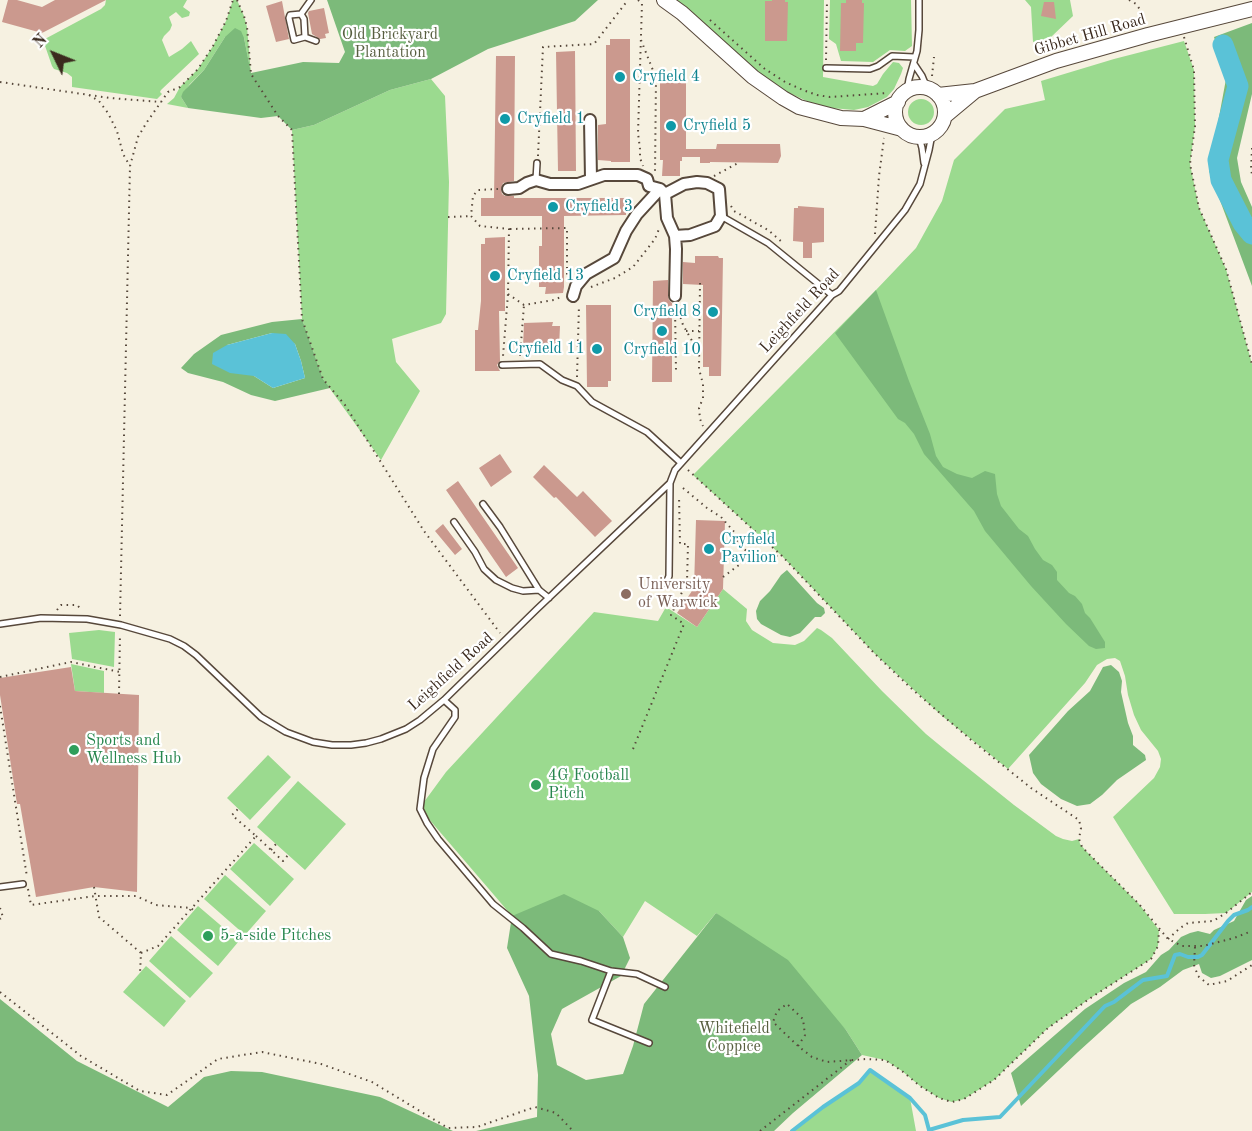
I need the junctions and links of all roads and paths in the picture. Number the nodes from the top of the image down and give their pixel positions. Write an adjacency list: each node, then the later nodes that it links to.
1 (235, 0): 27 (path); 87 (path)
2 (311, 0): 11 (lane)
3 (628, 0): 37 (path)
4 (638, 0): 17 (path)
5 (664, 0): 30 (street)
6 (827, 0): 21 (path)
7 (919, 0): 20 (lane)
8 (1129, 0): 15 (path)
9 (286, 9): 12 (lane)
10 (1252, 9): 14 (street, Gibbet Hill Road)
11 (301, 14): 12 (lane); 16 (lane)
12 (290, 15): 16 (lane)
13 (704, 15): 28 (path)
14 (1181, 27): 15 (street, Gibbet Hill Road); 65 (path)
15 (1148, 35): 24 (street, Gibbet Hill Road)
16 (305, 37): 18 (lane)
17 (641, 39): 40 (path); 40 (path)
18 (316, 41)
19 (934, 57): 23 (path)
20 (914, 61): 21 (lane); 23 (lane); 26 (lane)
21 (826, 68)
22 (0, 82): 25 (path)
23 (932, 87): 24 (street, Gibbet Hill Road); 26 (street); 29 (street)
24 (975, 91): 29 (street, Gibbet Hill Road)
25 (86, 94): 27 (path); 38 (path)
26 (902, 97): 28 (street); 33 (street)
27 (161, 102): 38 (path)
28 (883, 110): 30 (street)
29 (945, 116): 34 (street)
30 (864, 119): 32 (street)
31 (590, 120): 43 (street)
32 (884, 125): 33 (street); 53 (path)
33 (902, 129): 34 (street)
34 (925, 136): 39 (lane); 39 (lane, Leighfield Road)
35 (1252, 148): 41 (path)
36 (740, 162): 42 (path)
37 (537, 163): 44 (lane)
38 (130, 166): 86 (path)
39 (925, 167): 53 (lane, Leighfield Road)
40 (654, 170): 46 (path)
41 (1252, 174)
42 (711, 177)
43 (591, 179): 44 (street); 46 (street)
44 (536, 180): 45 (street)
45 (508, 189): 47 (path)
46 (663, 191): 48 (street); 52 (street); 58 (street)
47 (471, 216): 49 (path); 51 (path)
48 (721, 216): 52 (street); 57 (lane)
49 (448, 217)
50 (661, 224): 55 (path)
51 (510, 229): 56 (path); 58 (path)
52 (675, 236): 59 (street)
53 (876, 247): 57 (lane, Leighfield Road)
54 (700, 283): 62 (path)
55 (586, 288)
56 (508, 294): 60 (path); 66 (path)
57 (832, 295): 69 (lane, Leighfield Road)
58 (573, 296): 60 (path); 68 (path)
59 (675, 296)
60 (524, 306): 64 (path)
61 (686, 331): 62 (path); 63 (path); 67 (path)
62 (699, 331): 63 (path)
63 (699, 348): 69 (path)
64 (519, 364): 66 (lane); 68 (lane)
65 (1252, 364)
66 (502, 365)
67 (676, 371)
68 (577, 386): 70 (lane)
69 (707, 435): 70 (lane, Leighfield Road)
70 (681, 464): 72 (lane, Leighfield Road)
71 (687, 469): 78 (path)
72 (670, 483): 80 (lane); 82 (lane, Leighfield Road)
73 (683, 488): 77 (path)
74 (679, 496): 93 (path)
75 (483, 504): 81 (lane)
76 (454, 522): 81 (lane)
77 (751, 556): 78 (path); 79 (path)
78 (782, 556): 107 (path)
79 (723, 577)
80 (666, 583)
81 (539, 590): 82 (lane)
82 (549, 598): 91 (lane, Leighfield Road)
83 (54, 610): 84 (path)
84 (86, 612)
85 (0, 624): 86 (lane, Leighfield Road)
86 (121, 625): 88 (path); 91 (lane, Leighfield Road)
87 (494, 639)
88 (120, 672): 89 (path); 90 (path)
89 (0, 677)
90 (119, 694)
91 (444, 700): 113 (lane)
92 (0, 706): 103 (path)
93 (633, 749)
94 (238, 809): 95 (path)
95 (256, 836): 97 (path); 105 (path)
96 (276, 844): 97 (path)
97 (271, 850): 98 (path)
98 (288, 855)
99 (23, 884): 100 (lane)
100 (0, 887)
101 (94, 887): 103 (path)
102 (1252, 892): 109 (path)
103 (95, 896): 105 (path); 111 (path)
104 (0, 908): 106 (path)
105 (193, 910): 111 (path)
106 (0, 919)
107 (1159, 930): 109 (path); 119 (path)
108 (1252, 931): 110 (path)
109 (1168, 939): 110 (path)
110 (1194, 946): 112 (path)
111 (141, 953): 114 (path)
112 (1252, 965)
113 (611, 970): 115 (lane); 117 (lane)
114 (140, 973)
115 (665, 987)
116 (0, 992): 120 (path)
117 (649, 1043)
118 (798, 1046): 118 (path); 119 (path)
119 (851, 1060): 121 (path)
120 (573, 1131)
121 (760, 1131)

